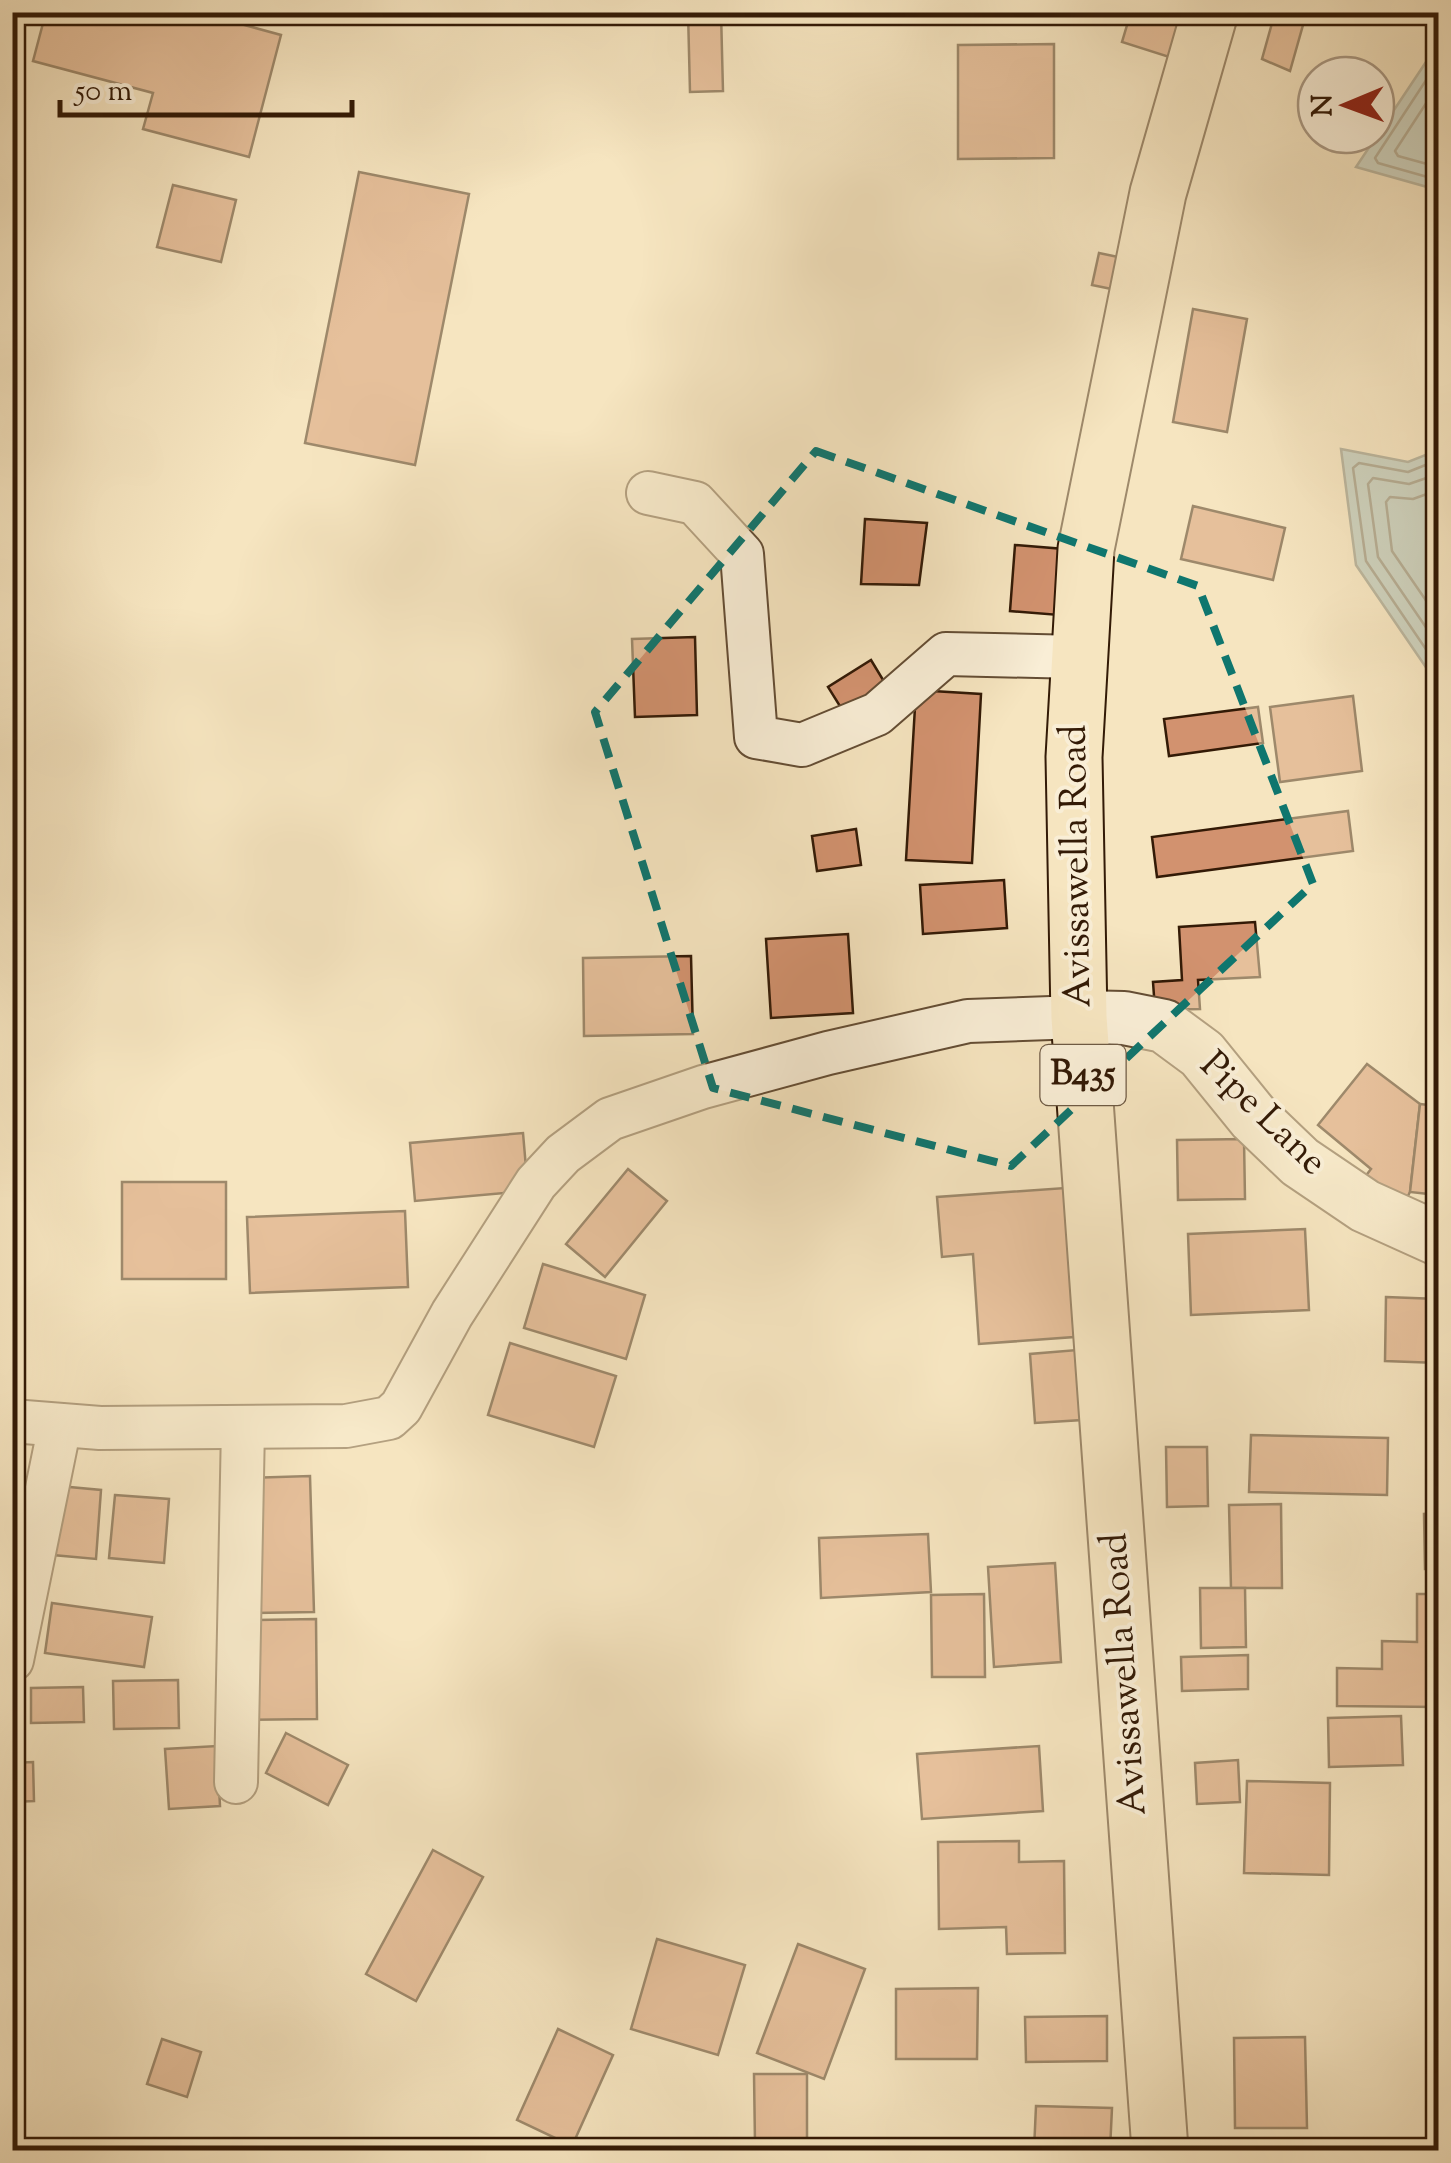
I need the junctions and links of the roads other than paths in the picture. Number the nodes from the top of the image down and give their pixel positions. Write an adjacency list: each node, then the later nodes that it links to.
1 (1210, 12): 3 (main road, Avissawella Road / B435)
2 (648, 493): 3 (street)
3 (1079, 656): 4 (main road, Avissawella Road / B435)
4 (1079, 1016): 5 (street, Pipe Lane); 8 (street); 11 (main road, Avissawella Road / B435)
5 (1438, 1239)
6 (12, 1421): 7 (street)
7 (60, 1425): 8 (street); 9 (street)
8 (242, 1427): 10 (street)
9 (12, 1660)
10 (236, 1782)
11 (1160, 2150)

